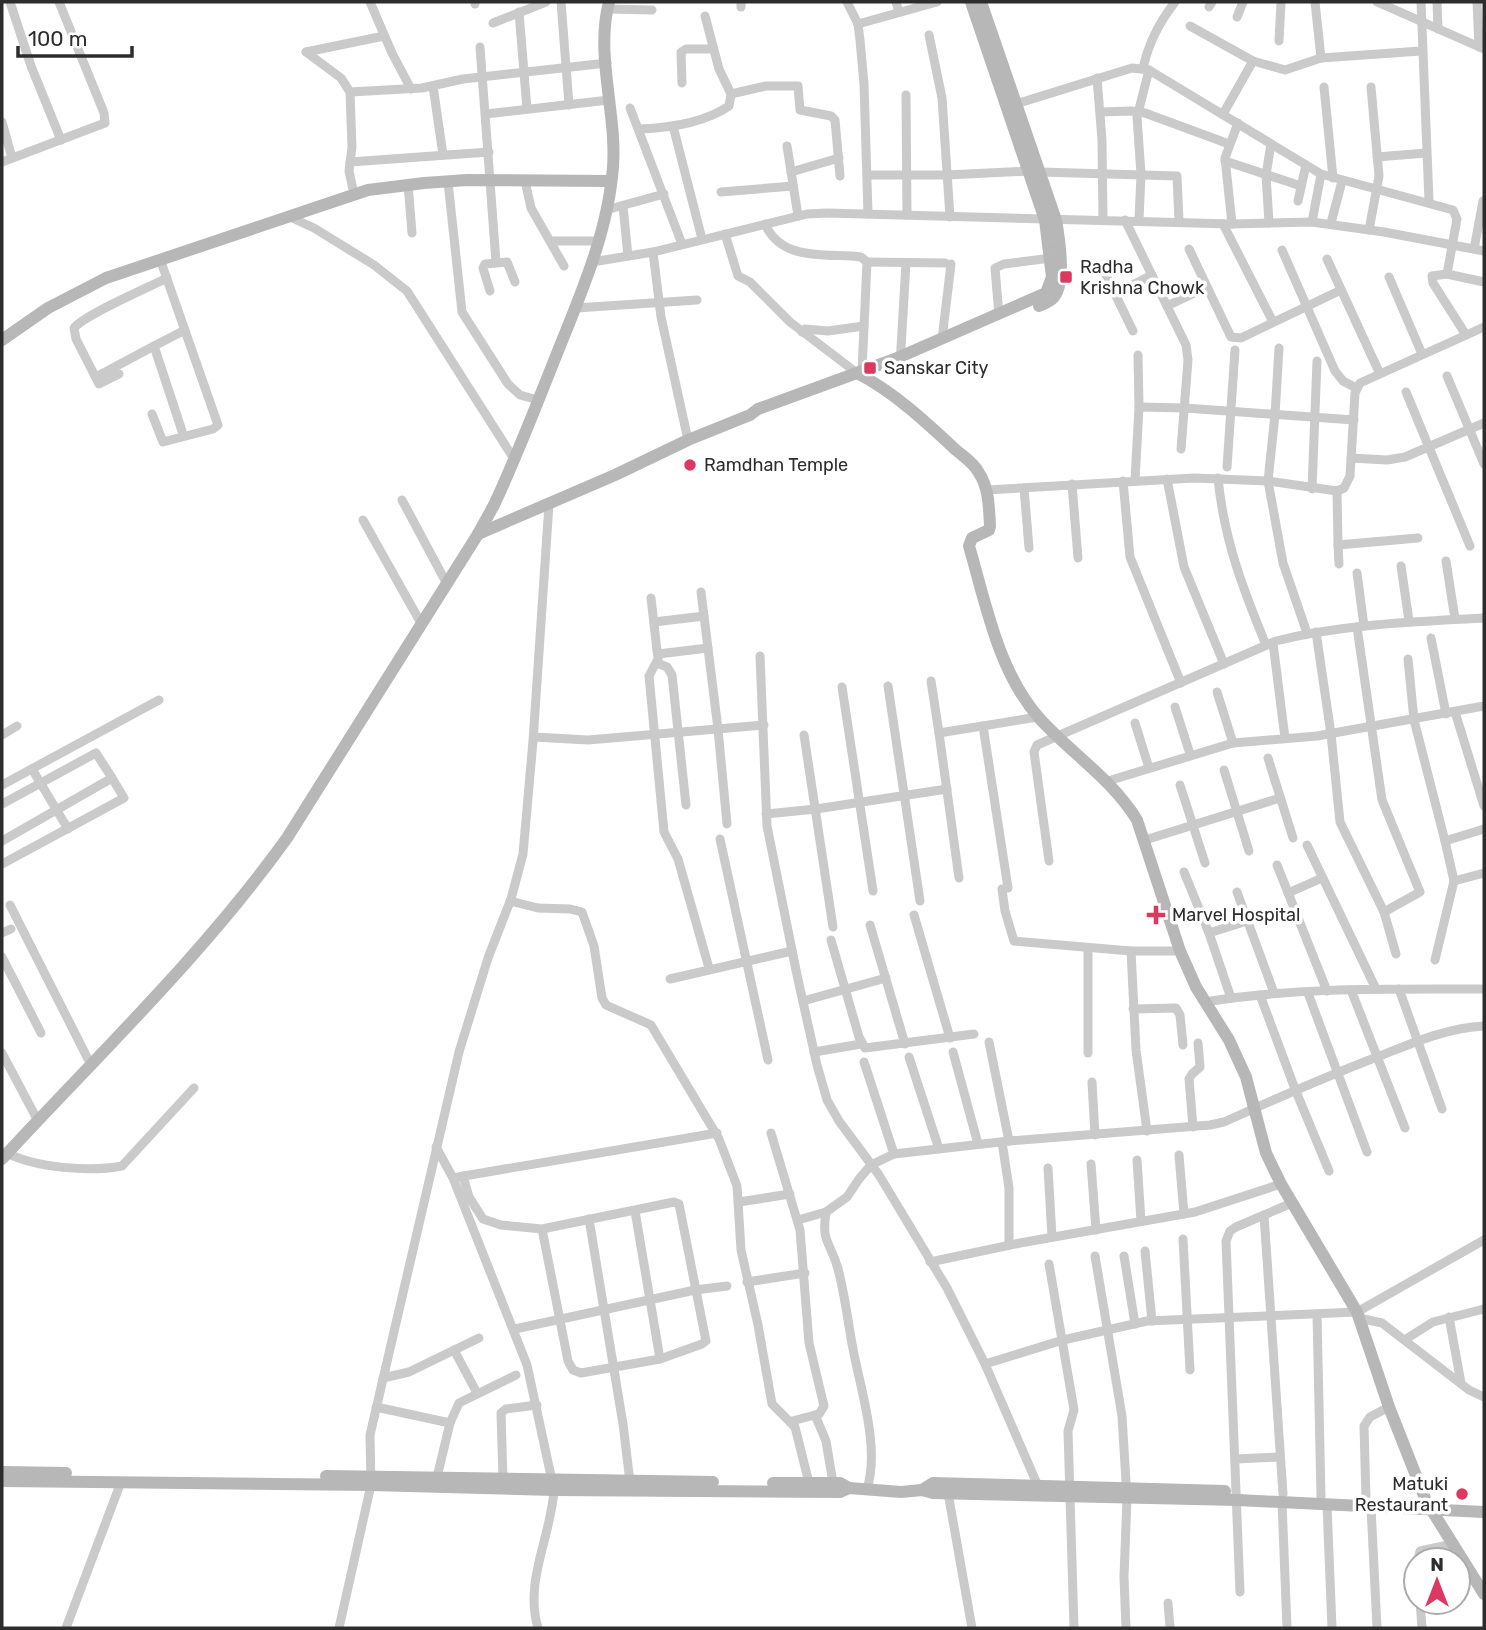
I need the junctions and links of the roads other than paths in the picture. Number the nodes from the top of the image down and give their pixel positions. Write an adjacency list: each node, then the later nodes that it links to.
1 (10, 2): 68 (street)
2 (59, 2): 68 (street)
3 (370, 2): 32 (street)
4 (546, 2): 23 (street)
5 (561, 2): 42 (street)
6 (847, 2): 29 (street)
7 (896, 2): 24 (street)
8 (937, 2): 24 (street)
9 (971, 2): 82 (street)
10 (981, 2): 56 (street)
11 (1175, 2): 43 (street)
12 (1243, 2): 26 (street)
13 (1281, 2): 34 (street)
14 (1315, 2): 39 (street)
15 (1377, 2): 21 (street)
16 (1420, 2): 27 (street)
17 (1437, 2): 31 (street)
18 (1477, 2): 37 (street)
19 (608, 6): 20 (street); 41 (street)
20 (629, 6): 22 (street)
21 (1398, 6): 27 (street)
22 (652, 10)
23 (519, 12): 28 (street); 44 (street)
24 (899, 12): 29 (street)
25 (705, 16): 36 (street)
26 (1237, 17)
27 (1421, 21): 31 (street); 38 (street)
28 (493, 23)
29 (858, 24): 87 (street)
30 (1190, 26): 40 (street)
31 (1438, 29): 37 (street)
32 (384, 36): 51 (street); 52 (street)
33 (929, 36): 89 (street)
34 (1279, 41)
35 (480, 47): 45 (street)
36 (713, 48): 47 (street); 53 (street)
37 (1481, 48)
38 (1421, 51): 39 (street); 73 (street)
39 (1321, 58): 40 (street)
40 (1253, 61): 63 (street)
41 (607, 63): 42 (street); 55 (street)
42 (565, 69): 44 (street); 57 (street)
43 (1146, 69): 46 (street); 60 (street); 63 (street)
44 (524, 74): 45 (street); 59 (street)
45 (483, 77): 48 (street); 62 (street)
46 (1097, 78): 56 (street); 61 (street)
47 (682, 83)
48 (433, 86): 51 (street); 74 (street)
49 (1371, 86): 75 (street)
50 (1324, 87): 92 (street)
51 (411, 89): 52 (street)
52 (350, 92): 80 (street)
53 (731, 94): 66 (street); 77 (street)
54 (906, 95): 88 (street)
55 (609, 100): 57 (street); 96 (street)
56 (1016, 104): 82 (street)
57 (569, 105): 59 (street)
58 (630, 108): 67 (street)
59 (527, 109): 62 (street)
60 (1138, 111): 61 (street); 69 (street); 85 (street)
61 (1101, 112): 84 (street)
62 (486, 114): 72 (street)
63 (1223, 114): 65 (street)
64 (2, 122): 76 (street)
65 (1238, 123): 69 (street); 70 (street)
66 (673, 126): 67 (street); 127 (street)
67 (639, 130): 102 (street)
68 (61, 141): 76 (street)
69 (1229, 144): 78 (street)
70 (1271, 144): 81 (street); 90 (street)
71 (787, 146): 83 (street)
72 (489, 152): 74 (street); 93 (street)
73 (1426, 153): 75 (street); 105 (street)
74 (443, 155): 80 (street)
75 (1377, 157): 100 (street)
76 (12, 158): 79 (street)
77 (839, 158): 83 (street); 91 (street)
78 (1225, 161): 90 (street); 123 (street)
79 (2, 162)
80 (350, 162): 103 (street)
81 (1306, 165): 86 (street); 99 (street)
82 (1035, 171): 84 (street); 89 (street); 114 (street)
83 (791, 172): 98 (street)
84 (1103, 174): 85 (street); 115 (street)
85 (1141, 174): 117 (street); 118 (street)
86 (1321, 174): 92 (street); 119 (street)
87 (867, 175): 88 (street); 109 (street)
88 (907, 175): 89 (street); 110 (street)
89 (947, 175): 113 (street)
90 (1266, 175): 99 (street); 120 (street)
91 (840, 176)
92 (1338, 179): 100 (street); 121 (street)
93 (488, 180): 94 (street); 95 (street); 140 (street)
94 (449, 181): 97 (street); 185 (street)
95 (525, 181): 96 (street); 128 (street)
96 (611, 181): 108 (street)
97 (408, 184): 103 (street); 125 (street)
98 (793, 186): 101 (street); 112 (street)
99 (1301, 186): 104 (street)
100 (1377, 190): 105 (street); 124 (street)
101 (721, 192)
102 (664, 194): 107 (street); 130 (street)
103 (352, 195): 111 (street)
104 (1298, 201)
105 (1429, 201): 131 (street)
106 (1483, 201): 134 (street)
107 (623, 206): 108 (street); 136 (street)
108 (606, 209): 129 (street)
109 (868, 214): 110 (street); 112 (street)
110 (907, 215): 113 (street)
111 (288, 216): 138 (street); 200 (street)
112 (798, 216): 122 (street)
113 (950, 216): 114 (street)
114 (1051, 220): 115 (street); 137 (street); 176 (street)
115 (1103, 220): 116 (street)
116 (1125, 220): 117 (street); 147 (street)
117 (1139, 220): 118 (street)
118 (1179, 221): 123 (street)
119 (1312, 222): 120 (street); 121 (street)
120 (1269, 223): 123 (street)
121 (1331, 223): 124 (street)
122 (765, 224): 126 (street); 142 (street)
123 (1228, 224): 162 (street)
124 (1370, 230): 131 (street)
125 (412, 233)
126 (724, 234): 127 (street); 167 (street)
127 (702, 239): 130 (street)
128 (550, 241): 129 (street); 145 (street)
129 (598, 241): 141 (street)
130 (682, 244): 135 (street)
131 (1453, 244): 134 (street); 146 (street)
132 (1189, 249): 152 (street)
133 (1282, 250): 159 (street)
134 (1479, 250)
135 (653, 252): 136 (street); 157 (street)
136 (628, 256): 141 (street)
137 (1051, 258): 161 (street); 161 (street)
138 (160, 259): 149 (street); 169 (street)
139 (1327, 259): 153 (street)
140 (496, 262): 150 (street); 154 (street)
141 (592, 262): 160 (street)
142 (867, 262): 143 (street); 163 (street)
143 (906, 263): 170 (street); 176 (street)
144 (1101, 265): 155 (street)
145 (564, 266)
146 (1447, 274): 151 (street); 168 (street)
147 (1152, 275): 155 (street); 158 (street)
148 (1389, 277): 174 (street)
149 (167, 278): 165 (street); 182 (street)
150 (515, 282)
151 (1484, 282)
152 (1207, 287): 158 (street); 162 (street)
153 (1341, 290): 159 (street); 178 (street)
154 (490, 291)
155 (1115, 293): 166 (street)
156 (697, 300): 157 (street)
157 (658, 302): 160 (street); 196 (street)
158 (1167, 306): 187 (street)
159 (1307, 306): 162 (street); 183 (street)
160 (576, 308): 185 (street)
161 (999, 315): 170 (street)
162 (1273, 322)
163 (864, 326): 167 (street); 180 (street)
164 (1484, 327): 168 (street)
165 (185, 330): 171 (street); 189 (street)
166 (1133, 331)
167 (802, 332): 180 (street)
168 (1466, 335): 174 (street)
169 (2, 340)
170 (942, 340): 176 (street)
171 (154, 346): 182 (street); 195 (street)
172 (1279, 348): 190 (street)
173 (1235, 350): 188 (street)
174 (1422, 354): 178 (street)
175 (1138, 355): 186 (street)
176 (900, 361): 180 (street)
177 (1317, 361): 191 (street)
178 (1380, 372): 183 (street)
179 (119, 374): 182 (street)
180 (862, 374): 196 (street); 211 (street)
181 (1447, 376): 194 (street)
182 (96, 377)
183 (1356, 388): 192 (street)
184 (1406, 392): 197 (street)
185 (538, 400): 200 (street)
186 (1139, 407): 187 (street); 205 (street)
187 (1185, 408): 188 (street); 198 (street)
188 (1231, 412): 190 (street); 202 (street)
189 (152, 414)
190 (1275, 415): 191 (street); 207 (street)
191 (1315, 417): 192 (street); 210 (street)
192 (1354, 420): 199 (street)
193 (1484, 424): 194 (street)
194 (1470, 430): 197 (street); 201 (street)
195 (182, 431)
196 (688, 440): 214 (street)
197 (1430, 447): 199 (street); 219 (street)
198 (1181, 449)
199 (1351, 458): 212 (street)
200 (514, 459): 216 (street)
201 (1484, 464)
202 (1227, 467)
203 (1167, 478): 204 (street); 205 (street); 243 (street)
204 (1217, 478): 207 (street); 238 (street)
205 (1135, 480): 206 (street)
206 (1123, 481): 208 (street); 245 (street)
207 (1268, 481): 210 (street); 236 (street)
208 (1072, 484): 209 (street); 221 (street)
209 (1024, 488): 211 (street); 220 (street)
210 (1312, 489): 212 (street)
211 (986, 490): 253 (street)
212 (1337, 491): 218 (street)
213 (402, 500): 226 (street)
214 (549, 504): 216 (street); 267 (street)
215 (363, 520): 234 (street)
216 (478, 534): 226 (street)
217 (1418, 538): 218 (street)
218 (1338, 545): 223 (street)
219 (1470, 546)
220 (1029, 548)
221 (1078, 558)
222 (1446, 561): 231 (street)
223 (1339, 564)
224 (1401, 566): 232 (street)
225 (1357, 573): 235 (street)
226 (447, 584): 234 (street)
227 (701, 592): 229 (street)
228 (651, 597): 233 (street)
229 (704, 616): 233 (street); 239 (street)
230 (1484, 618): 231 (street)
231 (1455, 619): 232 (street)
232 (1409, 621): 235 (street)
233 (654, 622): 241 (street)
234 (422, 625): 367 (street)
235 (1361, 626): 236 (street); 259 (street)
236 (1312, 633): 238 (street); 263 (street)
237 (1431, 638): 252 (street)
238 (1269, 644): 243 (street); 269 (street)
239 (708, 648): 241 (street); 260 (street)
240 (760, 656): 256 (street)
241 (657, 658): 261 (street); 265 (street)
242 (1408, 659): 254 (street)
243 (1224, 664): 245 (street)
244 (931, 681): 262 (street)
245 (1181, 683): 268 (street)
246 (888, 686): 282 (street)
247 (842, 687): 284 (street)
248 (1217, 692): 270 (street)
249 (159, 700): 274 (street)
250 (1484, 706): 252 (street)
251 (1175, 708): 271 (street)
252 (1450, 713): 254 (street); 287 (street)
253 (1038, 717): 258 (street); 268 (street)
254 (1414, 720): 259 (street); 300 (street)
255 (1135, 723): 273 (street)
256 (764, 725): 260 (street); 291 (street)
257 (17, 726): 264 (street)
258 (983, 726): 262 (street); 325 (street)
259 (1373, 727): 263 (street); 318 (street)
260 (718, 729): 261 (street); 292 (street)
261 (678, 732): 265 (street); 286 (street)
262 (939, 733): 281 (street)
263 (1331, 734): 269 (street); 318 (street)
264 (2, 735)
265 (654, 735): 267 (street); 333 (street)
266 (804, 735): 288 (street)
267 (534, 737): 315 (street)
268 (1056, 737): 277 (street); 303 (street)
269 (1285, 738): 270 (street)
270 (1233, 743): 271 (street)
271 (1190, 754): 273 (street)
272 (1268, 758): 283 (street)
273 (1149, 768): 277 (street)
274 (32, 769): 278 (street); 279 (street)
275 (1224, 770): 290 (street)
276 (112, 778): 278 (street); 289 (street); 294 (street)
277 (1108, 781): 298 (street)
278 (40, 784): 285 (street); 289 (street)
279 (2, 785)
280 (1180, 785): 293 (street)
281 (947, 789): 282 (street); 310 (street)
282 (904, 796): 284 (street); 316 (street)
283 (1280, 799): 290 (street); 296 (street)
284 (860, 803): 288 (street); 312 (street)
285 (2, 804)
286 (686, 805)
287 (1484, 806)
288 (816, 809): 291 (street); 322 (street)
289 (56, 810): 294 (street); 299 (street)
290 (1237, 812): 293 (street); 302 (street)
291 (766, 814): 326 (street)
292 (727, 824)
293 (1193, 826): 298 (street); 304 (street)
294 (68, 829): 305 (street)
295 (1484, 830): 300 (street)
296 (1293, 838)
297 (720, 839): 331 (street)
298 (1145, 840): 328 (street)
299 (2, 841)
300 (1446, 841): 311 (street)
301 (1307, 845): 309 (street)
302 (1249, 851)
303 (1049, 860)
304 (1205, 863)
305 (2, 864)
306 (1277, 865): 314 (street)
307 (1184, 872): 323 (street)
308 (1484, 873): 311 (street)
309 (1322, 877): 314 (street); 337 (street)
310 (959, 878)
311 (1454, 881): 332 (street)
312 (873, 891)
313 (1237, 892): 320 (street)
314 (1288, 893): 341 (street)
315 (510, 901): 378 (street); 383 (street)
316 (919, 901)
317 (10, 905): 367 (street)
318 (1384, 912): 329 (street)
319 (914, 915): 352 (street)
320 (1247, 921): 323 (street); 342 (street)
321 (870, 925): 335 (street)
322 (833, 927)
323 (1209, 933): 345 (street)
324 (831, 940): 336 (street)
325 (1088, 948): 327 (street); 362 (street)
326 (792, 951): 331 (street); 346 (street)
327 (1131, 951): 328 (street); 348 (street)
328 (1180, 951): 347 (street)
329 (1396, 954)
330 (2, 957): 350 (street)
331 (747, 960): 333 (street); 365 (street)
332 (1435, 960)
333 (709, 968): 334 (street)
334 (670, 978)
335 (886, 978): 336 (street); 357 (street)
336 (846, 989): 346 (street); 356 (street)
337 (1376, 989): 338 (street); 340 (street)
338 (1399, 989): 339 (street); 353 (street)
339 (1484, 989)
340 (1351, 990): 341 (street); 364 (street)
341 (1326, 991): 343 (street)
342 (1274, 993): 343 (street); 344 (street)
343 (1308, 993): 368 (street)
344 (1260, 995): 345 (street); 371 (street)
345 (1231, 998): 347 (street)
346 (803, 1001): 359 (street)
347 (1205, 1002): 372 (street)
348 (1133, 1009): 358 (street); 377 (street)
349 (1484, 1026): 353 (street)
350 (41, 1033)
351 (974, 1034): 352 (street)
352 (950, 1038): 357 (street)
353 (1416, 1041): 364 (street); 373 (street)
354 (989, 1042): 381 (street)
355 (1198, 1043): 375 (street)
356 (861, 1044): 357 (street); 359 (street)
357 (905, 1044)
358 (1183, 1045)
359 (814, 1052): 391 (street)
360 (953, 1052): 382 (street)
361 (2, 1053): 374 (street)
362 (1088, 1053)
363 (909, 1057): 384 (street)
364 (1377, 1057): 368 (street); 376 (street)
365 (768, 1060)
366 (864, 1062): 386 (street)
367 (91, 1065): 374 (street)
368 (1336, 1072): 371 (street); 385 (street)
369 (1092, 1082): 380 (street)
370 (194, 1088): 388 (street)
371 (1295, 1089): 372 (street); 393 (street)
372 (1253, 1108): 375 (street); 395 (street)
373 (1442, 1109)
374 (38, 1121): 388 (street)
375 (1193, 1127): 377 (street)
376 (1405, 1128)
377 (1147, 1131): 380 (street)
378 (717, 1133): 394 (street); 397 (street)
379 (771, 1133): 396 (street)
380 (1095, 1135): 381 (street)
381 (1006, 1142): 382 (street); 411 (street)
382 (978, 1144): 384 (street)
383 (436, 1147): 394 (street); 444 (street)
384 (939, 1149): 386 (street)
385 (1367, 1152)
386 (894, 1154): 391 (street)
387 (1179, 1155): 401 (street)
388 (5, 1156)
389 (1136, 1160): 405 (street)
390 (1091, 1164): 407 (street)
391 (871, 1165): 400 (street); 415 (street)
392 (1048, 1168): 408 (street)
393 (1329, 1171)
394 (458, 1177): 406 (street); 433 (street)
395 (1281, 1184): 398 (street); 401 (street)
396 (790, 1194): 397 (street); 404 (street)
397 (739, 1202): 418 (street)
398 (1292, 1203): 402 (street); 426 (street)
399 (635, 1211): 403 (street); 420 (street); 421 (street)
400 (826, 1212): 404 (street); 468 (street)
401 (1184, 1214): 405 (street)
402 (1265, 1215): 425 (street); 427 (street)
403 (589, 1219): 406 (street); 423 (street)
404 (798, 1220): 417 (street)
405 (1141, 1221): 407 (street)
406 (542, 1229): 429 (street)
407 (1096, 1230): 408 (street)
408 (1052, 1237): 411 (street)
409 (1183, 1239): 430 (street)
410 (1484, 1240): 426 (street)
411 (1009, 1245): 415 (street)
412 (1145, 1251): 431 (street)
413 (1095, 1256): 434 (street)
414 (1124, 1256): 432 (street)
415 (930, 1262): 440 (street)
416 (1049, 1265): 437 (street)
417 (805, 1273): 418 (street); 451 (street)
418 (747, 1282): 452 (street)
419 (727, 1286): 420 (street)
420 (695, 1290): 421 (street); 439 (street)
421 (650, 1300): 423 (street); 439 (street)
422 (1484, 1309): 428 (street)
423 (604, 1310): 429 (street); 441 (street)
424 (1317, 1314): 425 (street); 426 (street); 475 (street)
425 (1271, 1315): 427 (street); 454 (street)
426 (1358, 1315): 436 (street); 450 (street)
427 (1228, 1317): 430 (street); 455 (street)
428 (1449, 1317): 436 (street); 445 (street)
429 (560, 1319): 433 (street); 441 (street)
430 (1187, 1319): 431 (street); 442 (street)
431 (1152, 1321): 432 (street)
432 (1135, 1324): 434 (street)
433 (515, 1329): 448 (street)
434 (1108, 1330): 437 (street); 472 (street)
435 (479, 1338): 438 (street)
436 (1406, 1339): 445 (street)
437 (1063, 1340): 440 (street); 470 (street)
438 (454, 1350): 444 (street); 446 (street)
439 (660, 1359): 441 (street)
440 (985, 1364): 466 (street)
441 (613, 1368): 462 (street)
442 (1190, 1370)
443 (516, 1375): 446 (street)
444 (383, 1378): 449 (street)
445 (1461, 1383): 447 (street)
446 (477, 1393): 453 (street)
447 (1484, 1397)
448 (537, 1405): 458 (street); 465 (street)
449 (376, 1407): 453 (street); 459 (street)
450 (1389, 1407): 476 (street); 478 (street)
451 (816, 1415): 452 (street); 464 (street)
452 (792, 1422): 463 (street)
453 (450, 1423): 457 (street)
454 (1280, 1457): 455 (street); 474 (street)
455 (1236, 1459): 473 (street)
456 (2, 1472): 459 (street)
457 (437, 1477): 458 (street); 459 (street)
458 (503, 1479): 465 (street)
459 (371, 1480): 461 (street); 465 (street); 486 (street)
460 (2, 1481): 461 (street)
461 (121, 1482): 485 (street)
462 (630, 1482): 463 (street); 465 (street)
463 (810, 1483): 464 (street)
464 (833, 1483): 467 (street)
465 (553, 1485): 467 (street); 487 (street)
466 (1038, 1486): 469 (street); 470 (street)
467 (849, 1488): 468 (street)
468 (873, 1490): 469 (street)
469 (922, 1490): 471 (street)
470 (1071, 1491): 471 (street); 472 (street); 489 (street)
471 (948, 1493): 488 (street)
472 (1126, 1493): 473 (street); 490 (street)
473 (1238, 1496): 474 (street); 482 (street)
474 (1282, 1498): 475 (street); 492 (street)
475 (1324, 1501): 476 (street); 493 (street)
476 (1368, 1503): 478 (street); 494 (street)
477 (1484, 1504): 478 (street)
478 (1429, 1505): 479 (street); 480 (street)
479 (1484, 1512)
480 (1453, 1544): 481 (street); 483 (street)
481 (1439, 1546)
482 (1240, 1592)
483 (1484, 1594)
484 (1168, 1603): 491 (street)
485 (66, 1628)
486 (340, 1628)
487 (538, 1628)
488 (972, 1628)
489 (1074, 1628)
490 (1126, 1628)
491 (1170, 1628)
492 (1287, 1628)
493 (1332, 1628)
494 (1377, 1628)

